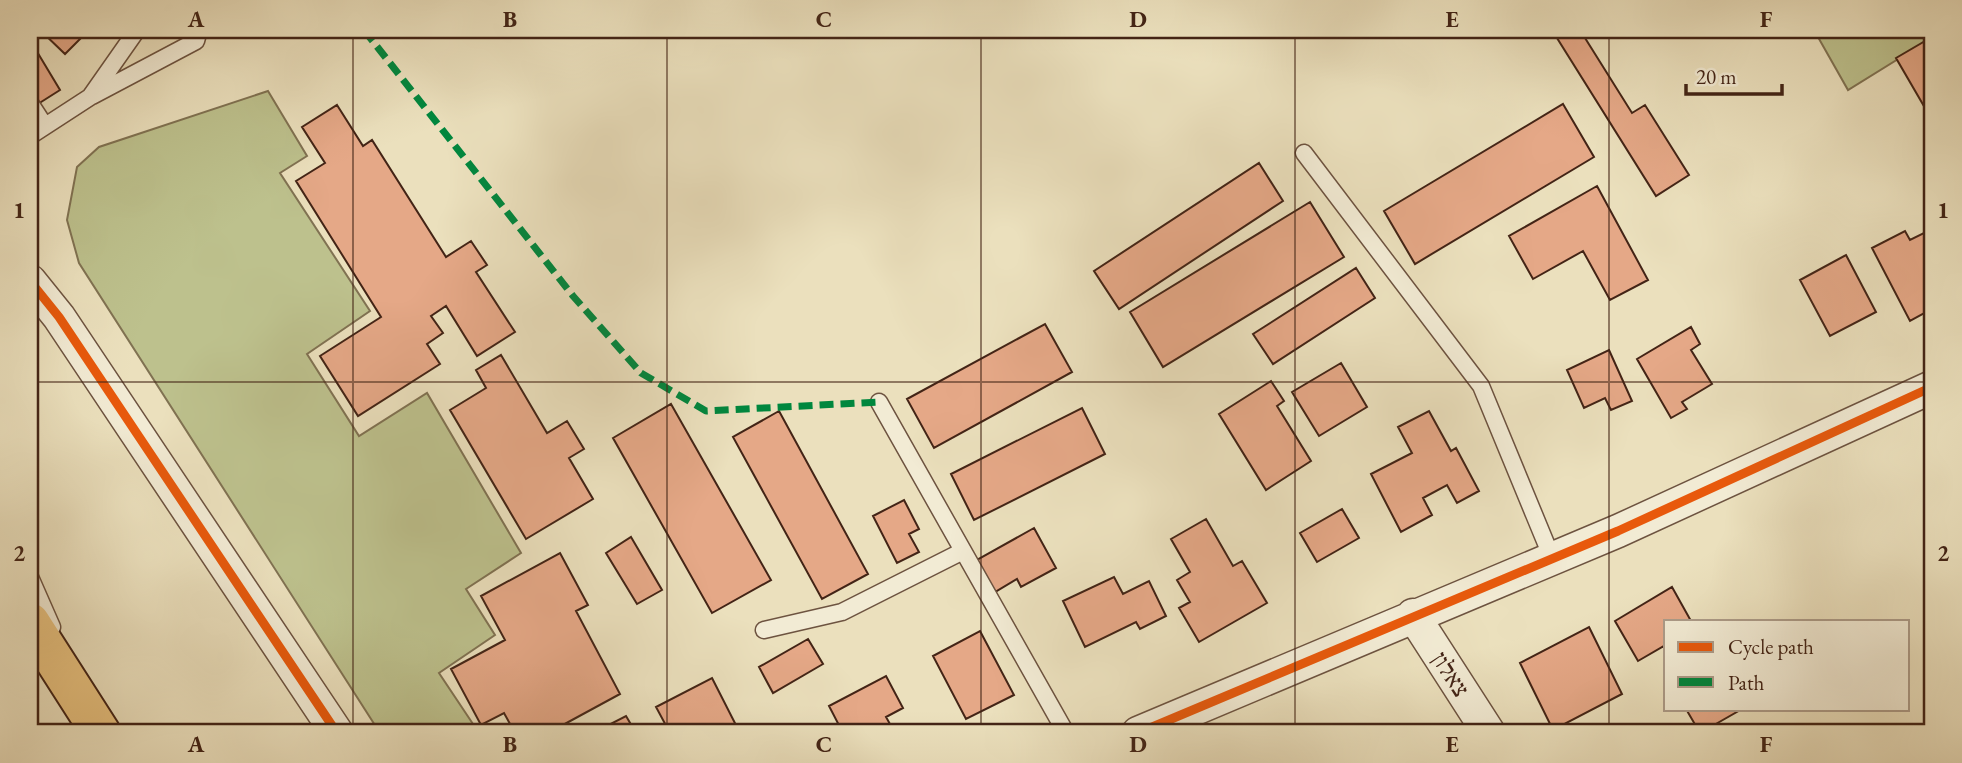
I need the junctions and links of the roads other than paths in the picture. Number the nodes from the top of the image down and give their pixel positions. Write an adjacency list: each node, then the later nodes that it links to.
1 (137, 30): 3 (lane)
2 (199, 30): 3 (lane)
3 (90, 97): 5 (lane)
4 (30, 103): 5 (lane)
5 (45, 126): 6 (lane)
6 (30, 136)
7 (1304, 153): 12 (lane)
8 (30, 281): 18 (street)
9 (1932, 387): 12 (street)
10 (879, 402): 11 (lane)
11 (963, 551): 16 (lane); 19 (lane)
12 (1552, 558): 14 (street)
13 (30, 577): 17 (lane)
14 (1413, 615): 20 (street); 21 (street, צאלון)
15 (30, 622): 17 (main road)
16 (764, 631)
17 (99, 731)
18 (337, 733)
19 (1066, 733)
20 (1138, 733)
21 (1489, 733)

